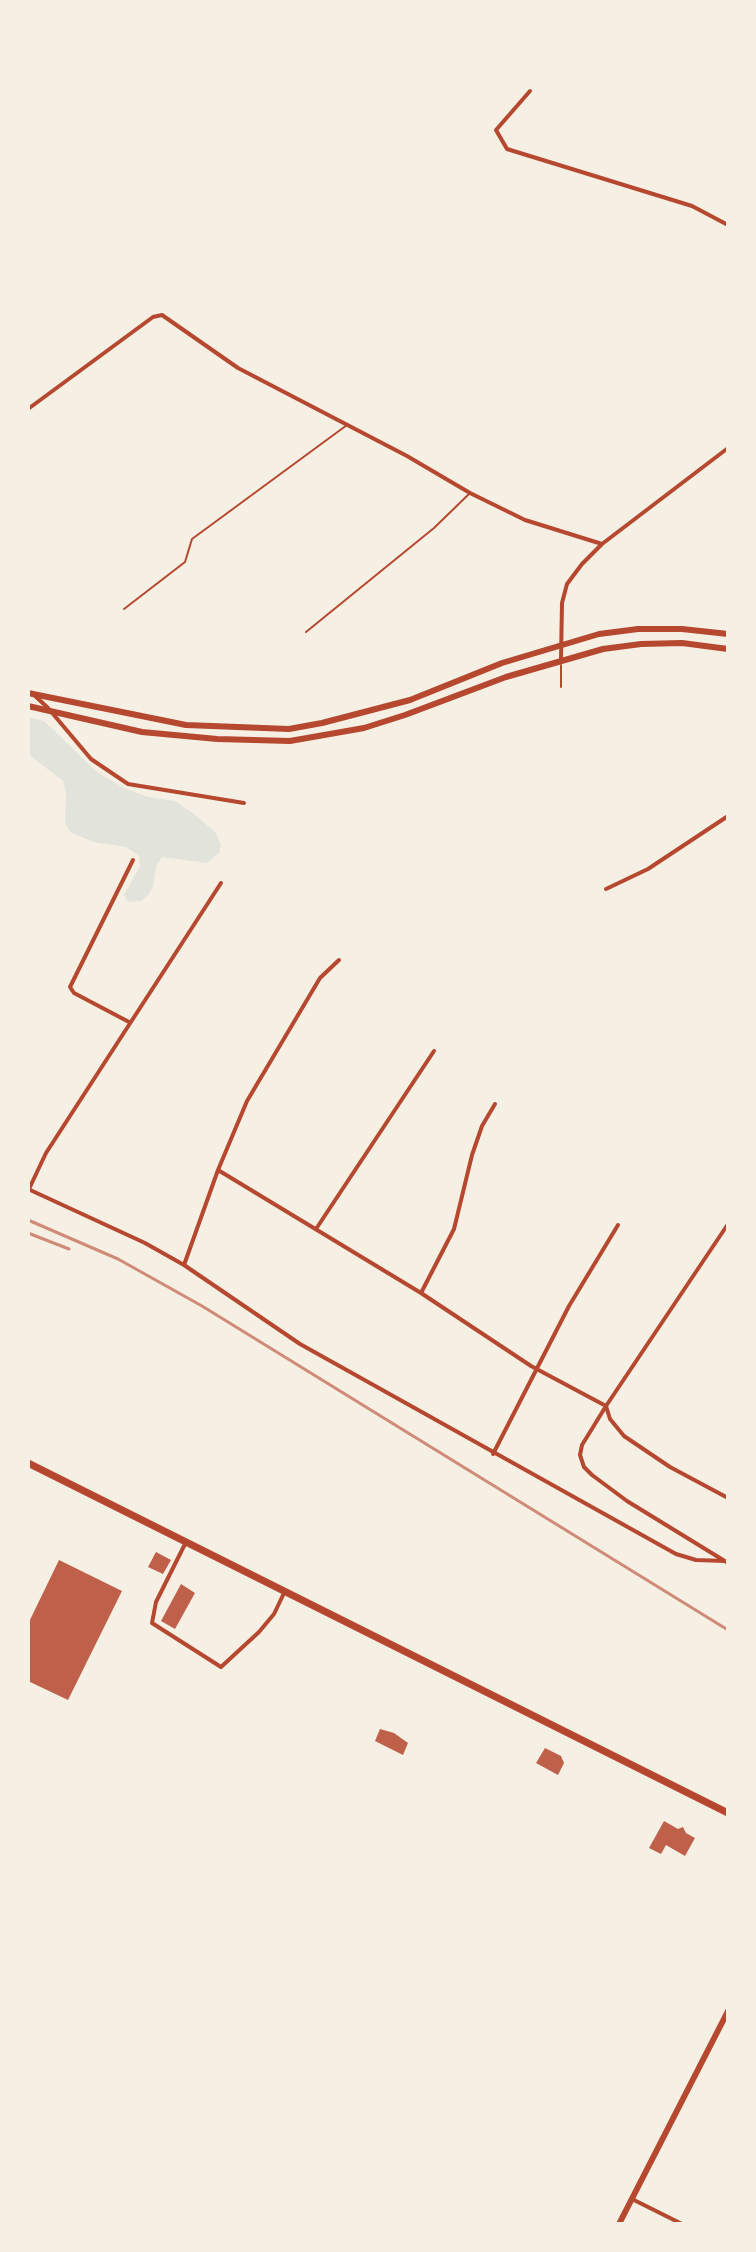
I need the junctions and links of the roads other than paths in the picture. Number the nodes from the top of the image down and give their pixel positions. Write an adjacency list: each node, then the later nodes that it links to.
1 (530, 91): 2 (street)
2 (728, 225)
3 (28, 409): 4 (street)
4 (348, 425): 6 (street); 8 (lane)
5 (728, 448): 7 (street)
6 (470, 493): 7 (street); 9 (lane)
7 (602, 544): 11 (street)
8 (124, 609)
9 (306, 632)
10 (728, 634): 11 (main road)
11 (561, 645): 13 (street); 15 (main road)
12 (728, 649): 13 (main road)
13 (561, 659): 14 (lane); 16 (main road)
14 (561, 687)
15 (28, 691): 17 (street)
16 (28, 706)
17 (244, 803)
18 (728, 816): 21 (street)
19 (133, 860): 23 (street)
20 (221, 883): 23 (street)
21 (606, 889)
22 (339, 960): 26 (street)
23 (129, 1022): 27 (street)
24 (434, 1051): 30 (street)
25 (495, 1104): 32 (street)
26 (218, 1170): 30 (street); 31 (street)
27 (29, 1189): 31 (street)
28 (728, 1224): 34 (street)
29 (618, 1225): 33 (street)
30 (315, 1230): 32 (street)
31 (184, 1265): 35 (street)
32 (421, 1293): 33 (street)
33 (538, 1370): 34 (street); 35 (street)
34 (606, 1406): 37 (street); 39 (street)
35 (493, 1454): 39 (street)
36 (28, 1463): 38 (highway)
37 (728, 1498)
38 (186, 1542): 40 (highway); 40 (street)
39 (726, 1562)
40 (285, 1591): 41 (highway)
41 (728, 1813)
42 (728, 2011): 43 (main road)
43 (632, 2199): 44 (main road); 45 (street)
44 (619, 2224)
45 (682, 2224)

